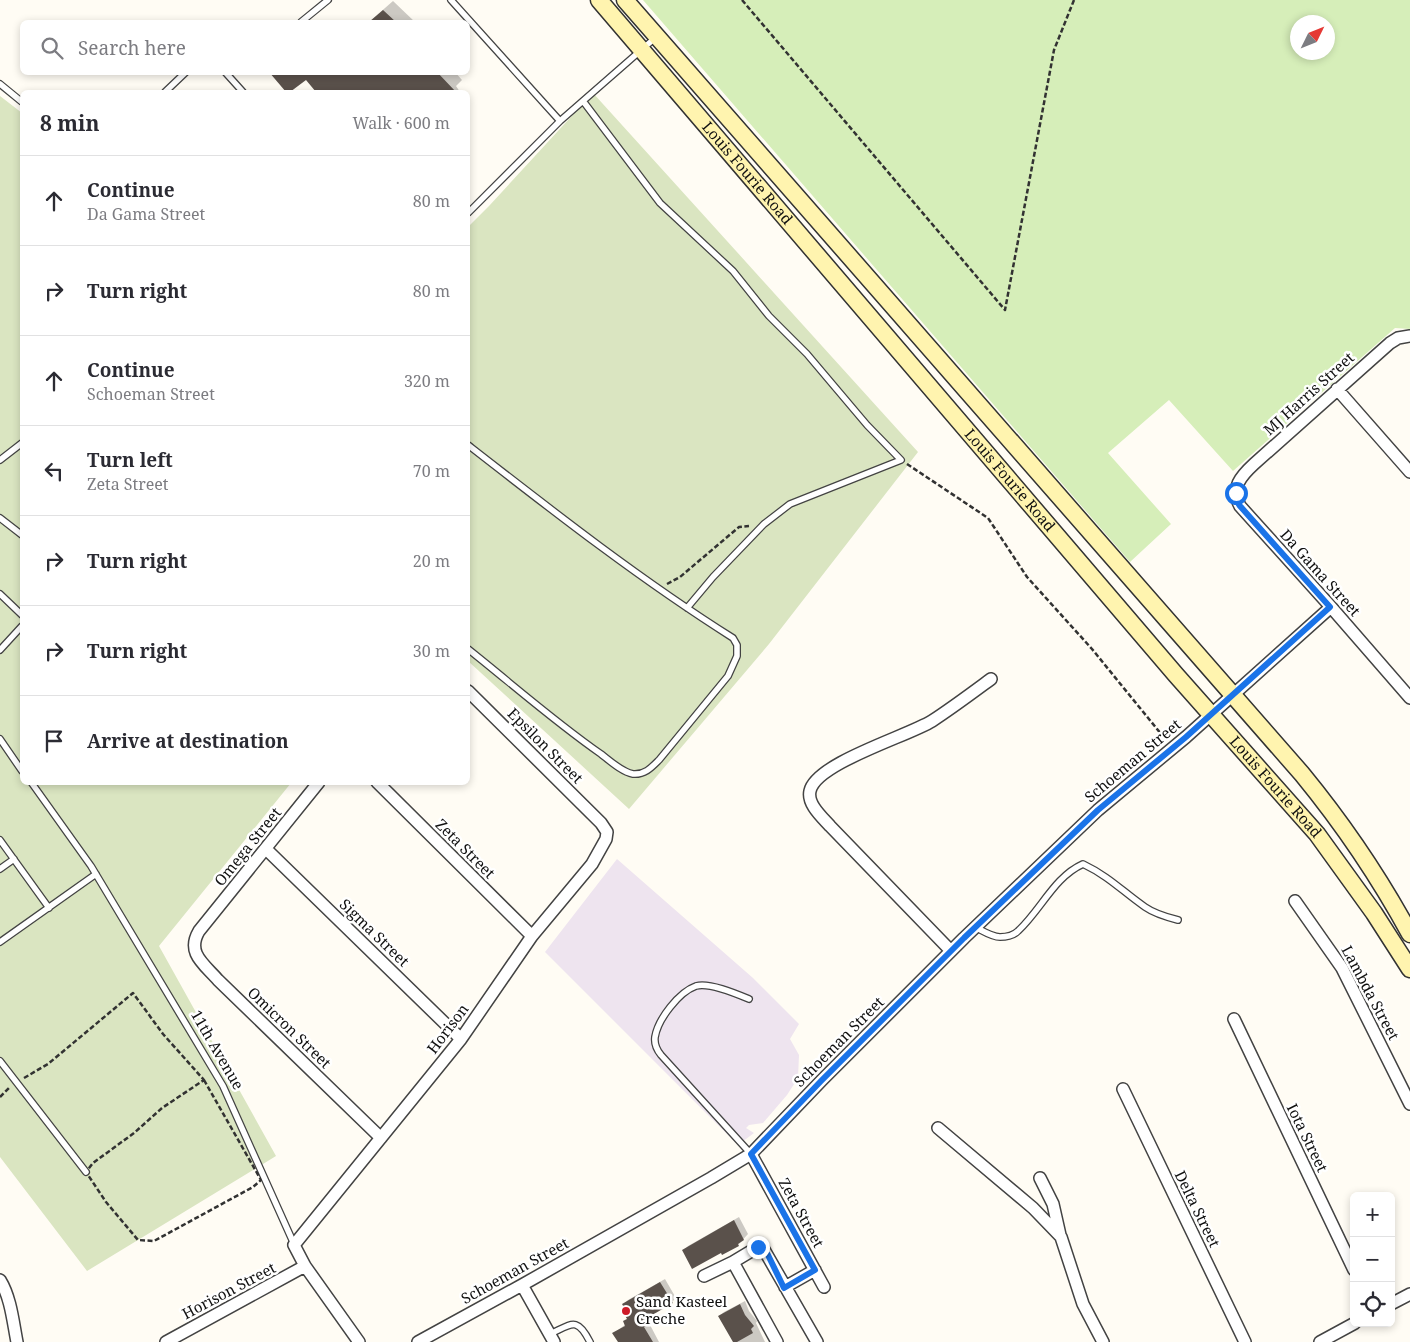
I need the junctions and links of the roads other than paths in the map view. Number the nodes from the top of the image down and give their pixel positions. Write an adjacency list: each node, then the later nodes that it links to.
1 (328, 0): 5 (lane)
2 (451, 0): 6 (lane)
3 (599, 0): 9 (main road, Louis Fourie Road)
4 (625, 0): 8 (main road, Louis Fourie Road)
5 (303, 20)
6 (469, 20)
7 (470, 21): 17 (lane)
8 (657, 37): 9 (lane); 37 (main road, Louis Fourie Road)
9 (643, 50): 16 (lane); 39 (main road, Louis Fourie Road)
10 (183, 75): 13 (lane)
11 (228, 75): 14 (lane)
12 (0, 84): 15 (lane)
13 (167, 90)
14 (241, 90)
15 (20, 100)
16 (583, 101): 17 (lane); 30 (lane)
17 (560, 121): 18 (lane)
18 (470, 211)
19 (1410, 336): 20 (street, MJ Harris Street)
20 (1337, 389): 24 (street); 25 (street, MJ Harris Street)
21 (20, 445): 23 (lane)
22 (470, 446): 30 (lane)
23 (0, 460)
24 (1410, 472)
25 (1237, 487): 29 (street, Da Gama Street)
26 (0, 518): 27 (lane)
27 (20, 533)
28 (0, 594): 31 (lane)
29 (1330, 607): 37 (street, Schoeman Street); 38 (street, Da Gama Street)
30 (687, 608): 34 (lane)
31 (20, 613)
32 (20, 628): 33 (lane)
33 (0, 650)
34 (470, 651)
35 (991, 679): 59 (street)
36 (470, 693): 45 (street, Epsilon Street)
37 (1233, 693): 39 (street, Schoeman Street); 56 (main road, Louis Fourie Road)
38 (1410, 698)
39 (1210, 714): 54 (street, Schoeman Street); 60 (main road, Louis Fourie Road)
40 (0, 740): 41 (lane)
41 (20, 768)
42 (33, 785): 50 (lane, 11th Avenue)
43 (317, 785): 47 (street, Omega Street)
44 (380, 785): 57 (street, Zeta Street)
45 (601, 823): 57 (street, Horison)
46 (0, 840): 48 (lane)
47 (266, 848): 55 (street, Omega Street); 63 (street, Sigma Street)
48 (14, 859): 49 (lane); 52 (lane)
49 (0, 870)
50 (96, 874): 52 (lane); 73 (lane, 11th Avenue)
51 (1295, 901): 66 (street, Lambda Street)
52 (49, 908): 58 (lane)
53 (1178, 920): 54 (lane)
54 (975, 927): 59 (street, Schoeman Street)
55 (199, 930): 68 (street, Omicron Street)
56 (1410, 934)
57 (532, 936): 63 (street, Horison)
58 (0, 942)
59 (951, 951): 69 (street, Schoeman Street)
60 (1410, 969)
61 (749, 999): 69 (lane)
62 (1234, 1019): 75 (street, Iota Street)
63 (461, 1039): 68 (street, Horison)
64 (0, 1061): 70 (lane)
65 (1123, 1089): 95 (street, Delta Street)
66 (1410, 1104)
67 (938, 1128): 72 (street)
68 (381, 1138): 73 (street, Horison)
69 (751, 1154): 77 (street, Zeta Street); 80 (street, Schoeman Street)
70 (86, 1172)
71 (1040, 1178): 72 (street)
72 (1061, 1237): 94 (street)
73 (294, 1245): 76 (street, 11th Avenue)
74 (733, 1262): 78 (street); 82 (street); 93 (street)
75 (1350, 1262)
76 (305, 1266): 89 (street, Horison Street); 90 (street, 11th Avenue)
77 (815, 1270): 81 (street, Zeta Street); 82 (street)
78 (704, 1276)
79 (0, 1280): 88 (street)
80 (522, 1285): 86 (street); 91 (street, Schoeman Street)
81 (824, 1287)
82 (784, 1288): 87 (street)
83 (1410, 1294): 84 (street)
84 (1395, 1302)
85 (1350, 1326): 96 (street)
86 (552, 1338): 92 (lane)
87 (811, 1340)
88 (17, 1342)
89 (166, 1342)
90 (359, 1342)
91 (418, 1342)
92 (590, 1342)
93 (777, 1342)
94 (1103, 1342)
95 (1245, 1342)
96 (1320, 1342)

